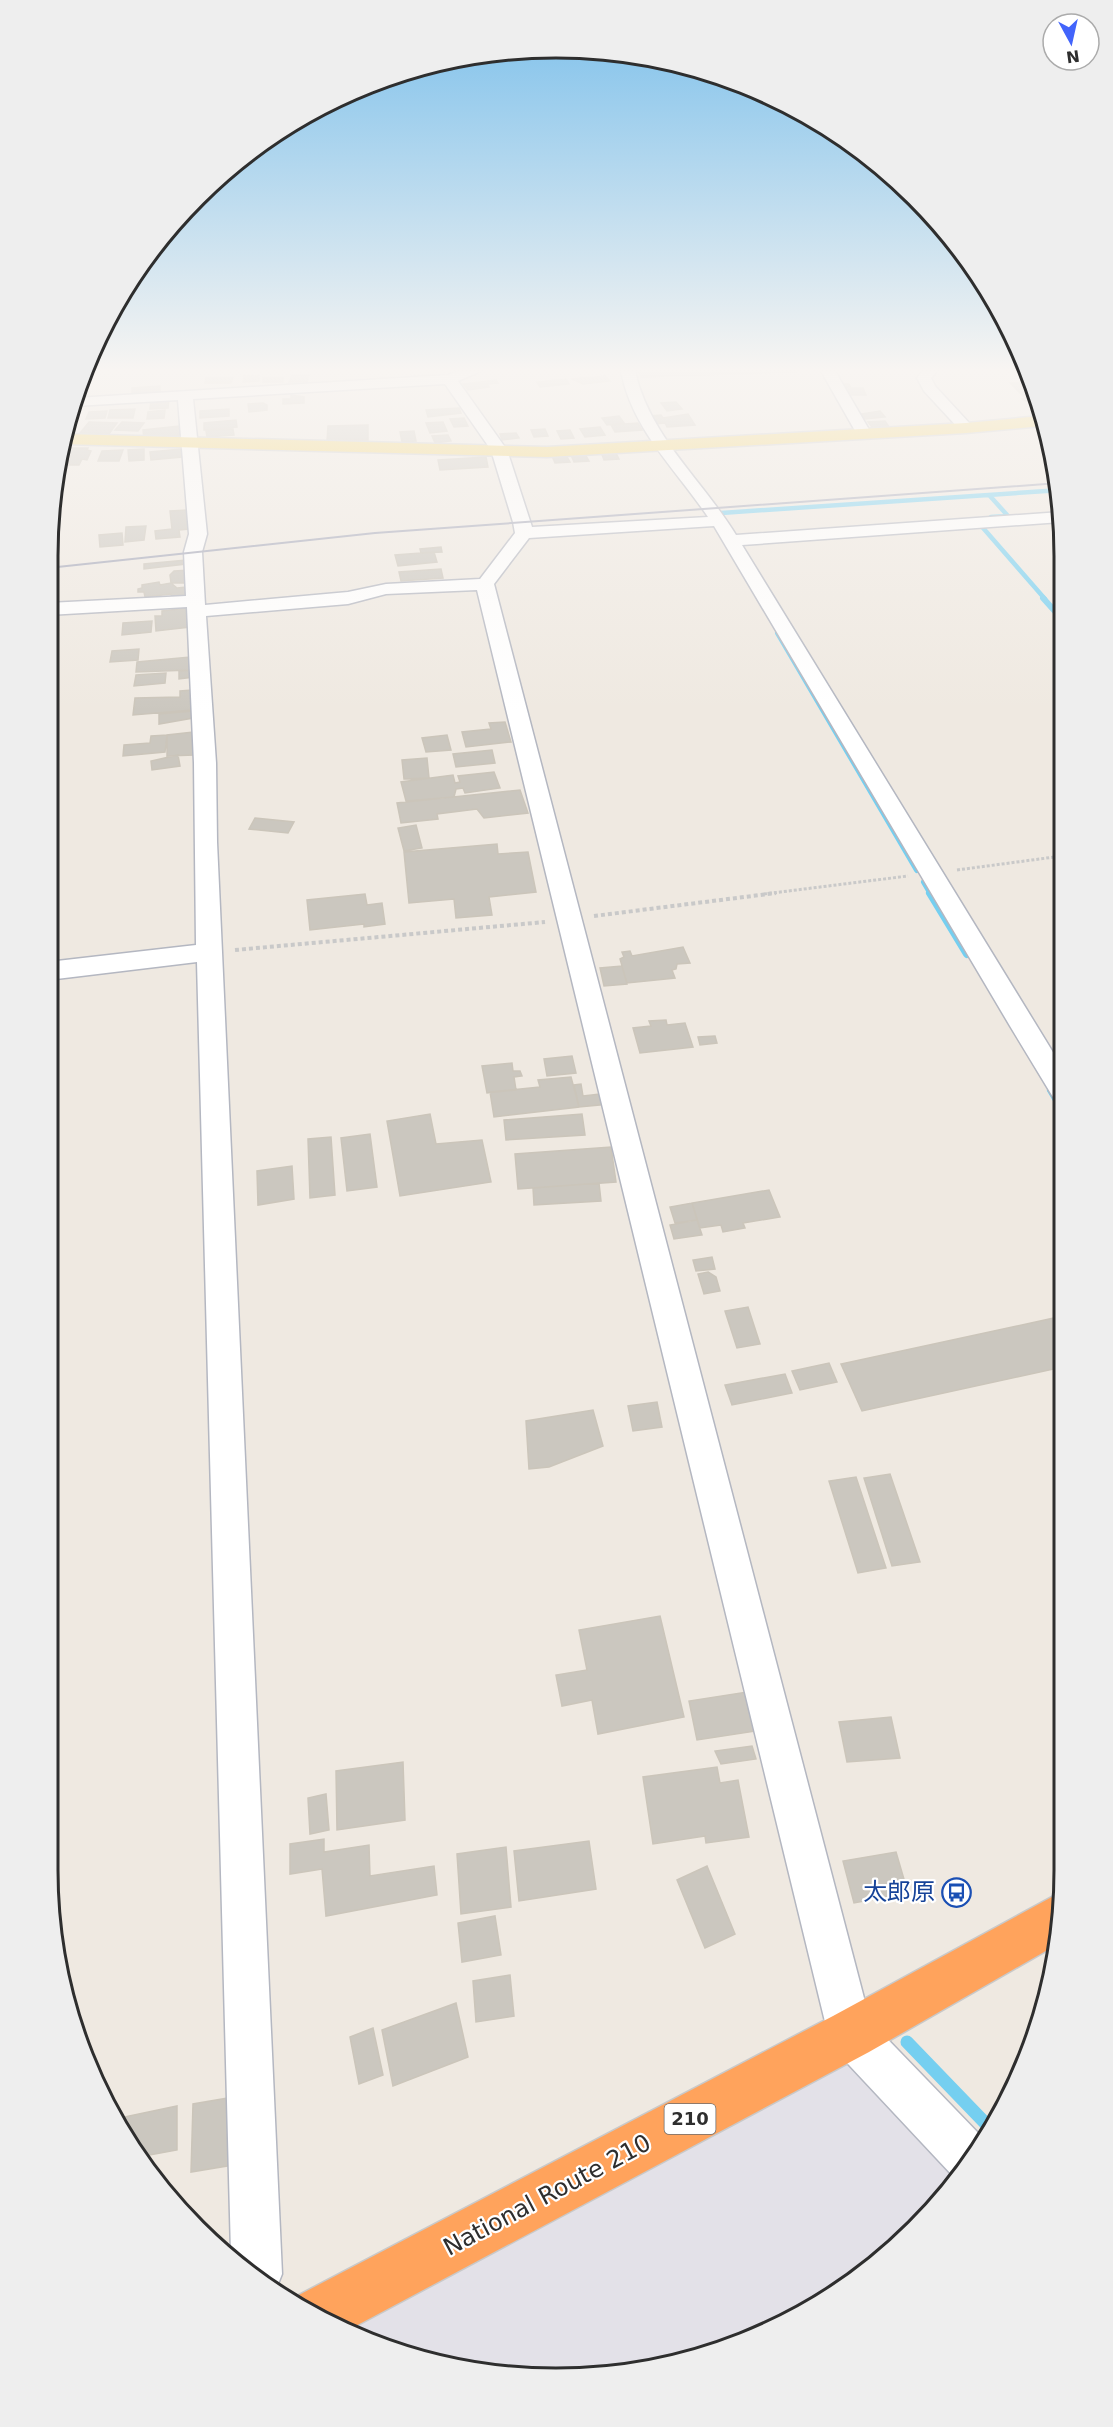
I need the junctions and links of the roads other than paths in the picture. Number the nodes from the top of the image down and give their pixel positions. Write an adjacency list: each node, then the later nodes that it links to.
1 (194, 484): 9 (street)
2 (509, 484): 6 (street)
3 (692, 484): 5 (street)
4 (1052, 518): 7 (street)
5 (720, 521): 6 (street); 7 (street)
6 (524, 533): 8 (street)
7 (731, 542): 13 (street)
8 (484, 584): 9 (street); 15 (street)
9 (196, 606): 10 (street); 11 (street)
10 (58, 609)
11 (211, 952): 12 (street); 17 (street)
12 (58, 970)
13 (1054, 1077)
14 (1051, 1921): 15 (highway, National Route 210 / 210)
15 (851, 2034): 16 (street); 18 (highway, National Route 210 / 210)
16 (966, 2155)
17 (257, 2269)
18 (325, 2312)

